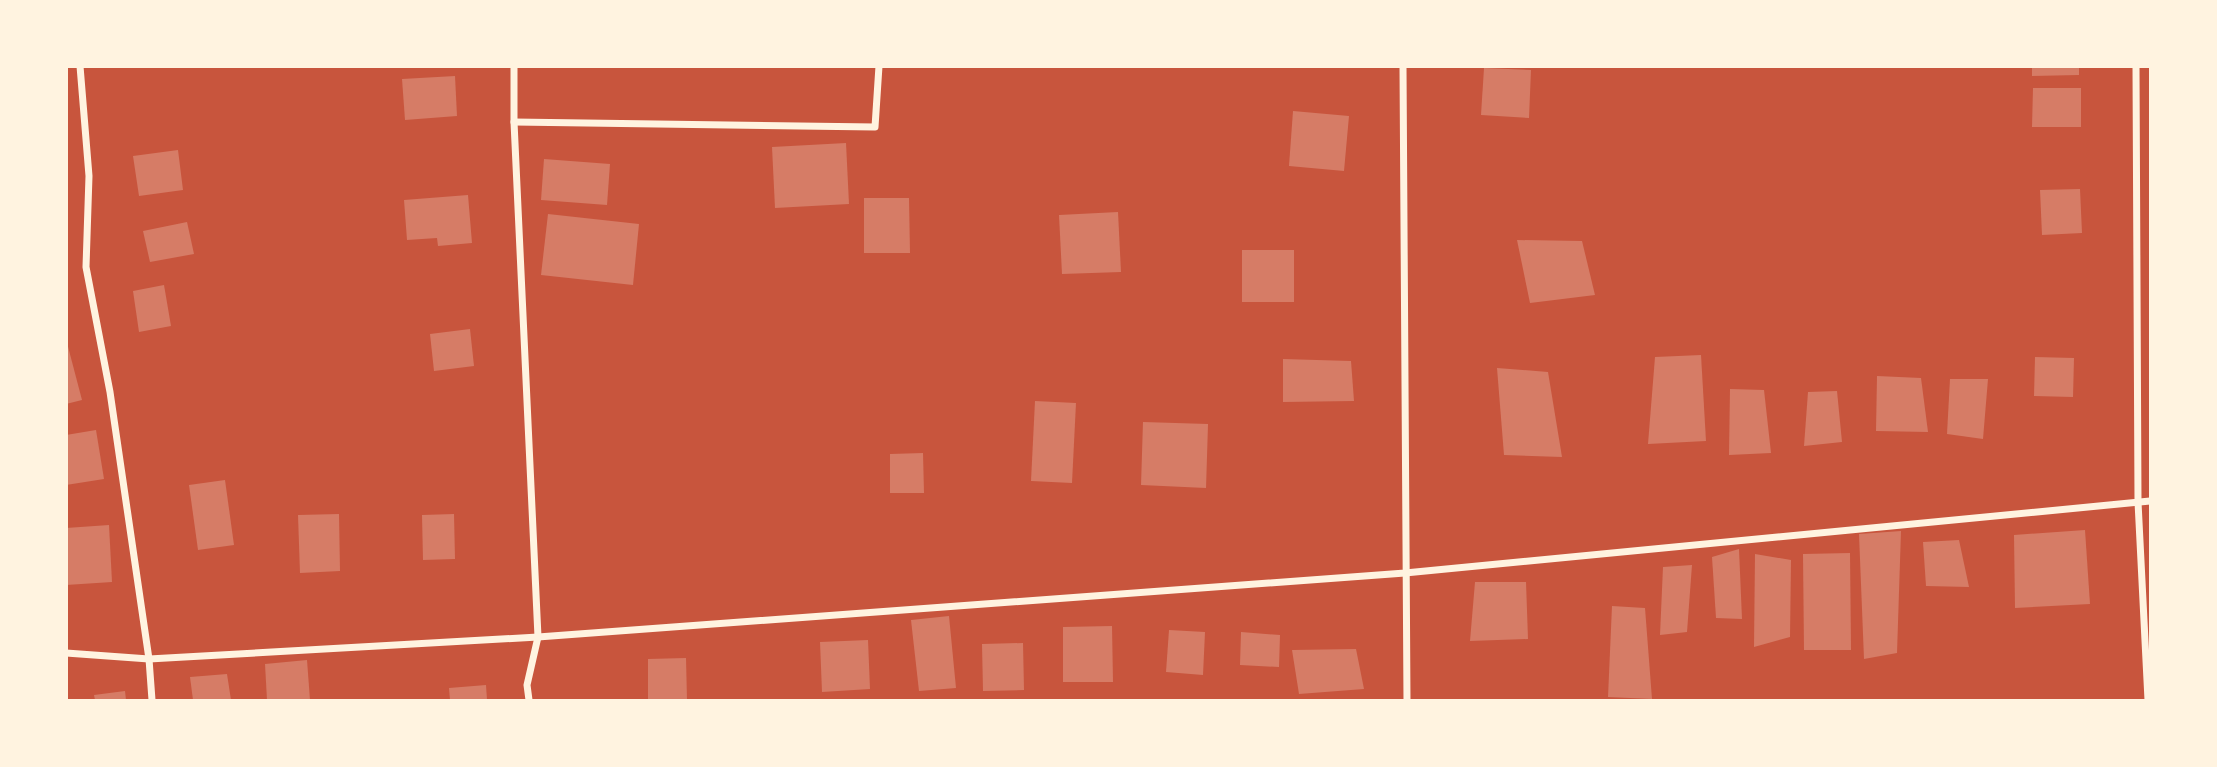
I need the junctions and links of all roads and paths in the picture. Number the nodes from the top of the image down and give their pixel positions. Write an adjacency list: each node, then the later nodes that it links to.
1 (80, 66): 12 (street)
2 (514, 66): 6 (street)
3 (879, 66): 6 (street)
4 (1403, 66): 9 (street)
5 (2136, 66): 8 (street)
6 (514, 122): 10 (street)
7 (2151, 500): 8 (street)
8 (2138, 502): 9 (street); 16 (street)
9 (1405, 573): 10 (street); 15 (street)
10 (538, 637): 12 (street); 14 (street)
11 (66, 653): 12 (street)
12 (149, 659): 13 (street)
13 (152, 701)
14 (529, 701)
15 (1407, 701)
16 (2148, 701)

